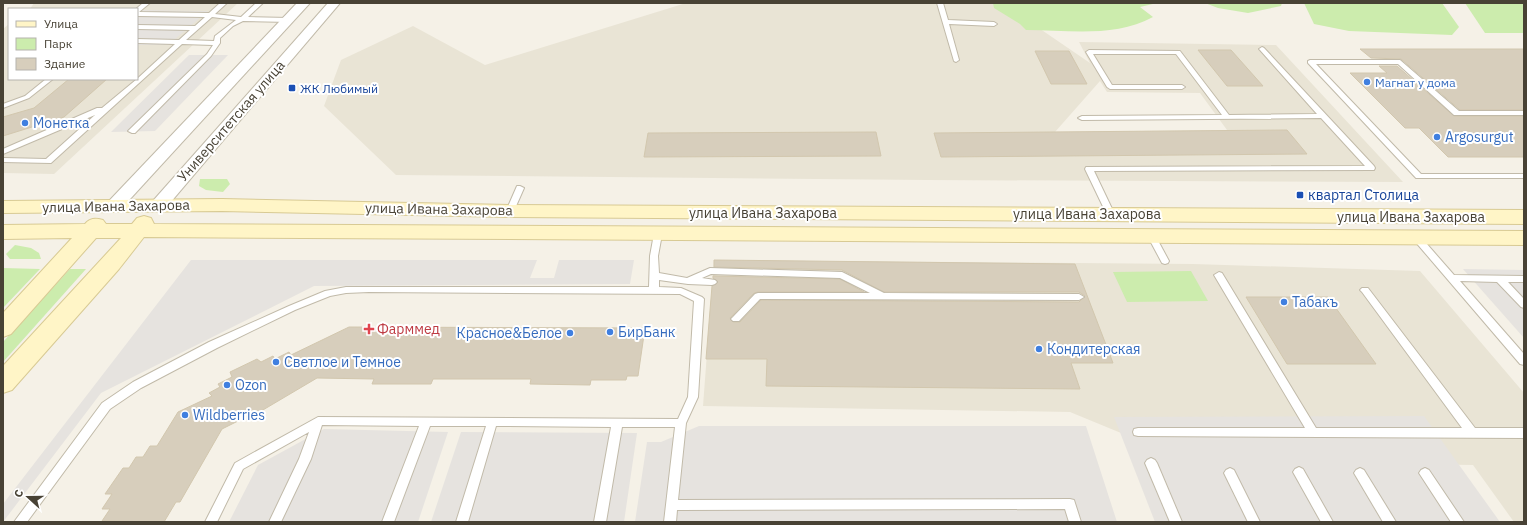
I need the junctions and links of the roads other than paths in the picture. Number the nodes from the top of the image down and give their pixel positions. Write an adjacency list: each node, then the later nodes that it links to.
1 (147, 3): 7 (lane)
2 (224, 3): 10 (lane)
3 (260, 3): 11 (lane)
4 (304, 3): 12 (street, Университетская улица)
5 (334, 3): 39 (street, Университетская улица)
6 (940, 3): 13 (lane)
7 (138, 10)
8 (138, 14): 9 (lane)
9 (175, 15): 10 (lane); 16 (lane)
10 (210, 15): 11 (lane); 17 (lane)
11 (242, 19): 12 (lane); 20 (lane)
12 (289, 20): 38 (street, Университетская улица)
13 (945, 22): 14 (lane); 22 (lane)
14 (994, 24)
15 (138, 27): 16 (lane)
16 (160, 27): 17 (lane); 18 (lane)
17 (196, 28): 19 (lane)
18 (140, 41): 19 (lane)
19 (180, 42): 20 (lane); 23 (lane)
20 (217, 43): 33 (lane)
21 (1262, 49): 30 (lane)
22 (956, 60)
23 (138, 79)
24 (49, 80): 27 (lane)
25 (137, 80): 28 (lane)
26 (1182, 87): 31 (lane)
27 (3, 106)
28 (107, 107): 34 (lane); 35 (lane)
29 (1524, 113): 36 (lane)
30 (1324, 116): 31 (lane); 42 (lane)
31 (1227, 117): 32 (lane)
32 (1082, 118)
33 (132, 131)
34 (3, 152)
35 (3, 160)
36 (1524, 176)
37 (520, 188): 41 (lane)
38 (114, 206): 39 (main road, улица Ивана Захарова); 40 (main road, улица Ивана Захарова); 46 (main road, Университетская улица)
39 (158, 206): 41 (main road, улица Ивана Захарова); 44 (main road, Университетская улица)
40 (3, 207)
41 (510, 211): 42 (main road, улица Ивана Захарова)
42 (1111, 215): 43 (main road, улица Ивана Захарова)
43 (1524, 217)
44 (138, 231): 46 (main road, улица Ивана Захарова); 47 (main road, улица Ивана Захарова); 67 (main road, Университетская улица)
45 (3, 232): 46 (main road, улица Ивана Захарова)
46 (90, 232): 65 (main road, Университетская улица)
47 (658, 234): 48 (main road, улица Ивана Захарова); 53 (lane)
48 (1151, 235): 49 (main road, улица Ивана Захарова); 51 (lane)
49 (1416, 237): 50 (main road, улица Ивана Захарова); 54 (lane)
50 (1524, 238)
51 (1164, 261)
52 (1219, 275): 74 (lane)
53 (654, 276): 57 (lane); 59 (lane)
54 (1452, 278): 55 (lane); 66 (lane)
55 (1500, 279): 56 (lane); 63 (lane)
56 (1524, 279)
57 (688, 281): 58 (lane); 61 (lane)
58 (712, 282)
59 (654, 290): 72 (lane); 83 (lane)
60 (1365, 290): 75 (lane)
61 (882, 295): 62 (lane); 64 (lane)
62 (1078, 297)
63 (1524, 305)
64 (736, 319)
65 (3, 328)
66 (1524, 361)
67 (3, 383)
68 (318, 421): 69 (lane); 84 (lane); 85 (lane)
69 (426, 422): 71 (lane); 86 (lane)
70 (617, 422): 71 (lane); 72 (lane); 88 (lane)
71 (492, 423): 87 (lane)
72 (680, 423): 82 (lane)
73 (1138, 432): 74 (lane)
74 (1313, 432): 75 (lane)
75 (1472, 433): 76 (lane)
76 (1524, 433)
77 (1151, 463): 91 (lane)
78 (1299, 472): 93 (lane)
79 (1360, 472): 94 (lane)
80 (1230, 473): 92 (lane)
81 (1425, 473): 95 (lane)
82 (672, 505): 89 (lane); 90 (lane)
83 (20, 522)
84 (210, 522)
85 (275, 522)
86 (388, 522)
87 (462, 522)
88 (600, 522)
89 (670, 522)
90 (1075, 522)
91 (1176, 522)
92 (1254, 522)
93 (1327, 522)
94 (1390, 522)
95 (1458, 522)

